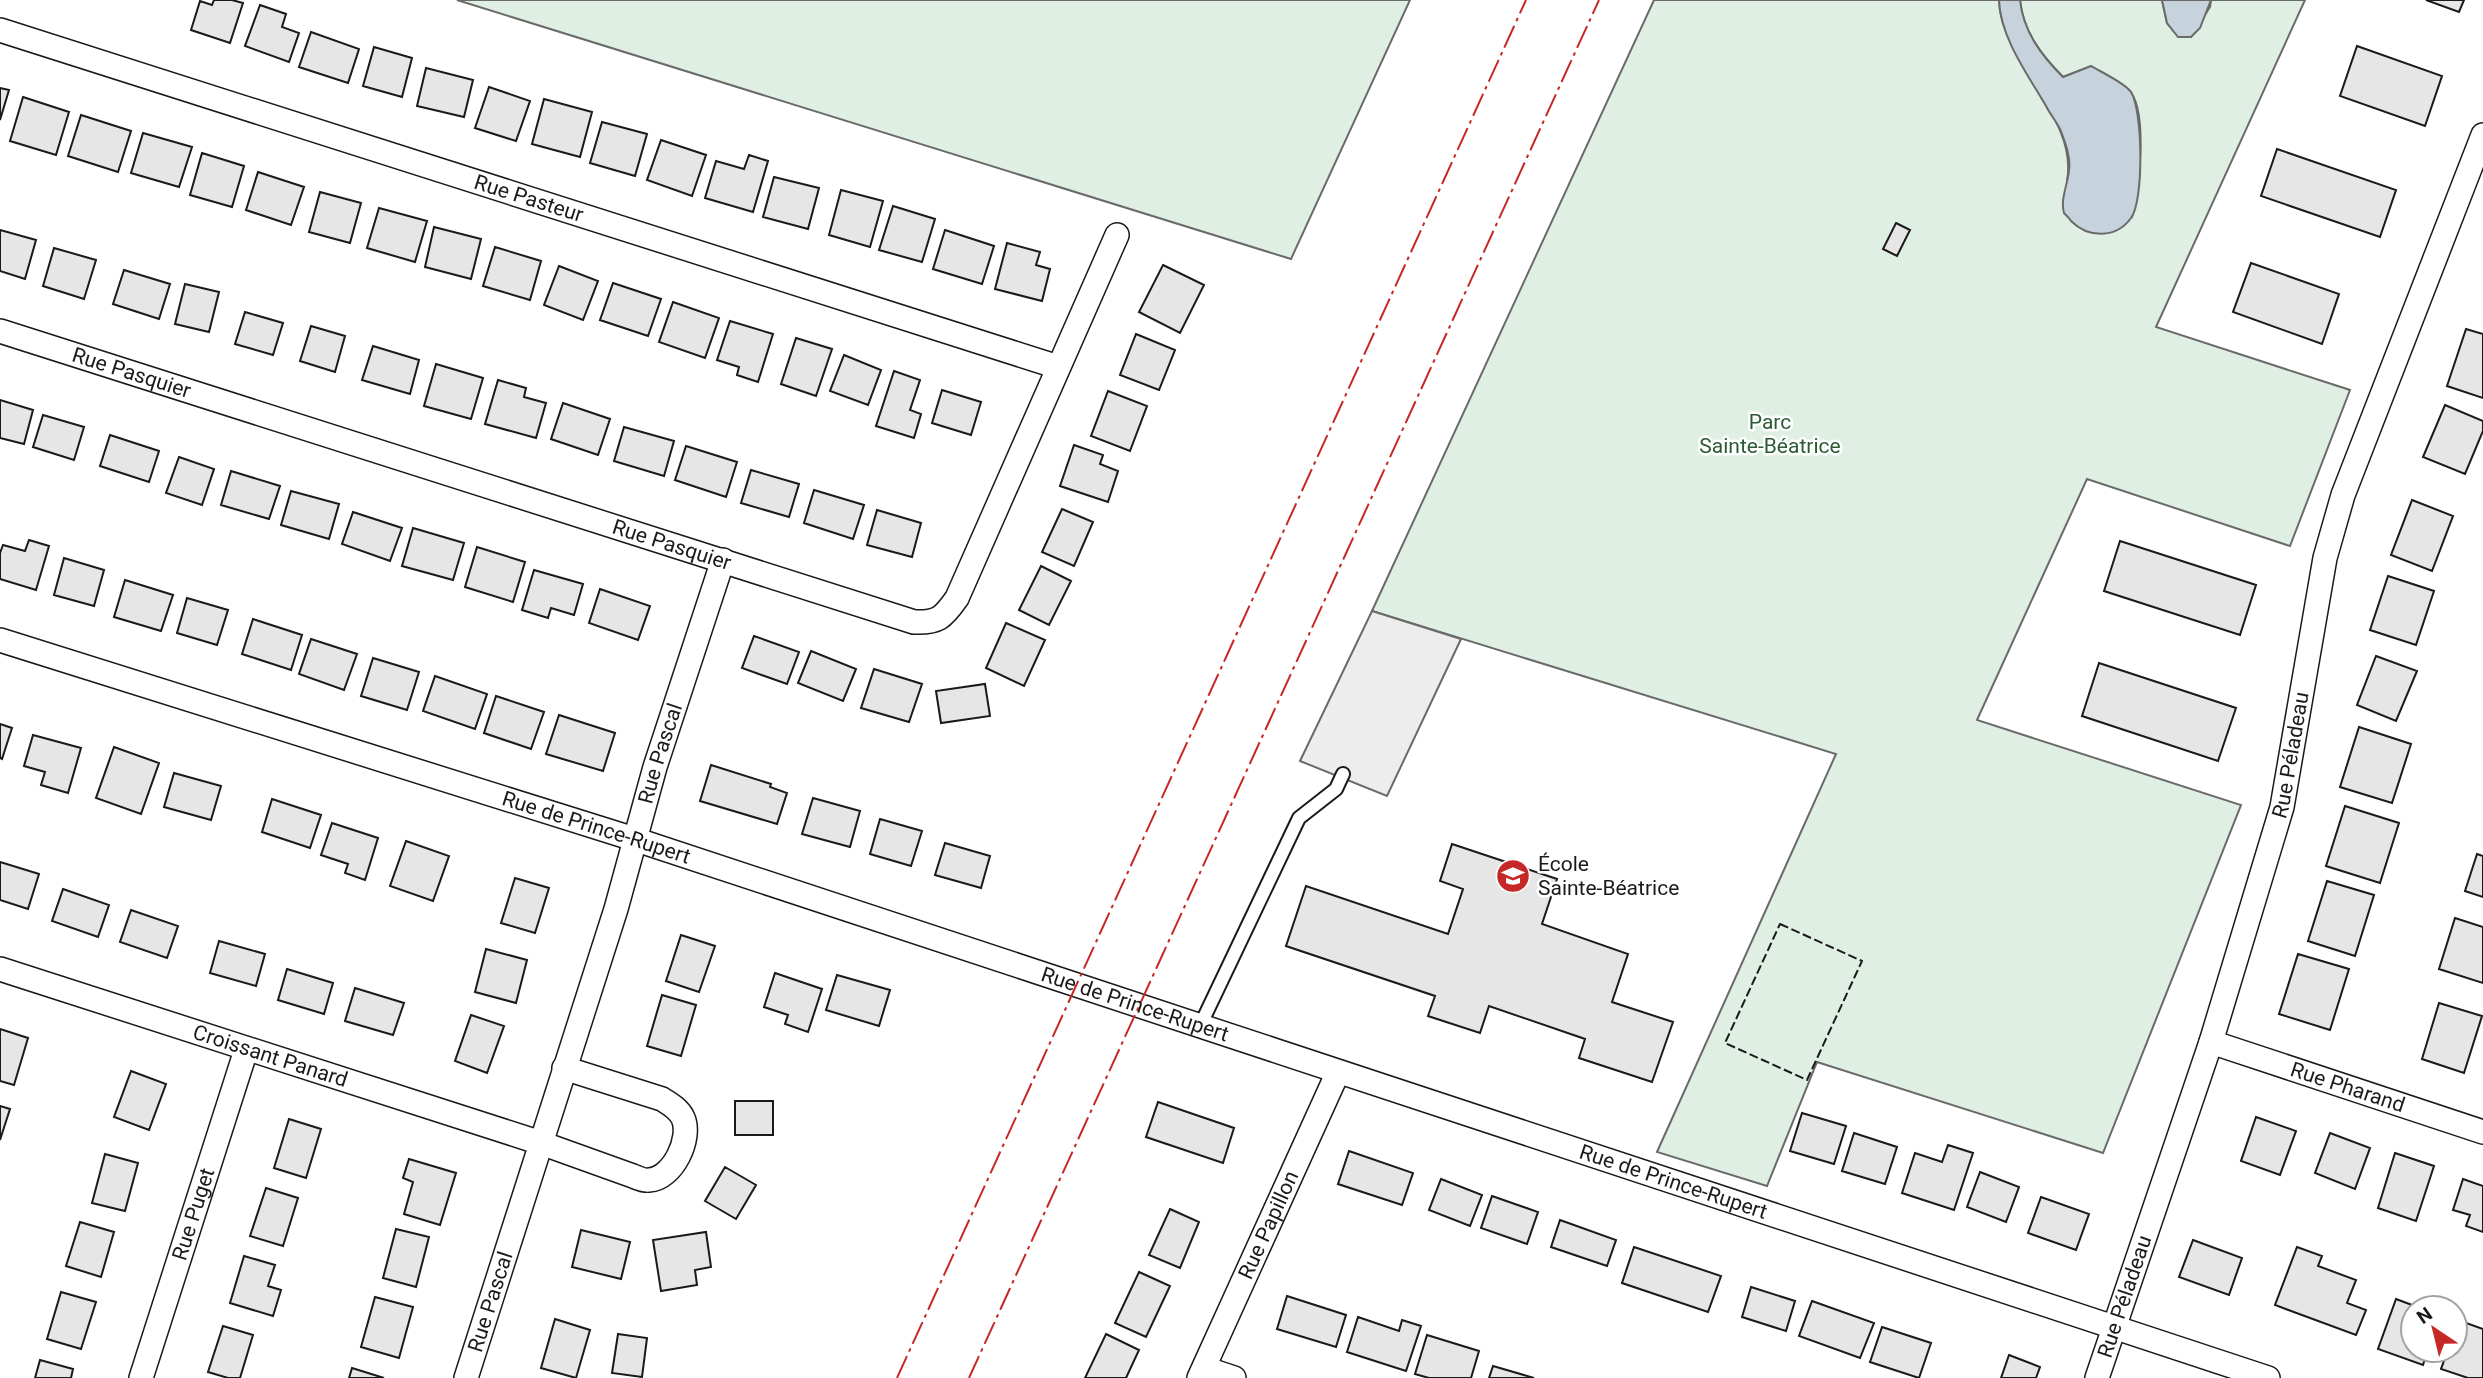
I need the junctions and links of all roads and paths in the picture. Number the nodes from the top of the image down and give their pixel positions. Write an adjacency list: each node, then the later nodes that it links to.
1 (0, 30): 5 (street, Rue Pasteur)
2 (2483, 135): 12 (street, Rue Péladeau)
3 (1117, 235): 5 (street, Rue Pasquier)
4 (0, 331): 6 (street, Rue Pasquier)
5 (1058, 368): 6 (street, Rue Pasquier)
6 (723, 561): 9 (street, Rue Pascal)
7 (0, 640): 9 (street, Rue de Prince-Rupert)
8 (1343, 774): 11 (lane)
9 (634, 839): 11 (street, Rue de Prince-Rupert); 14 (street, Rue Pascal)
10 (0, 969): 13 (street, Croissant Panard)
11 (1200, 1026): 15 (street, Rue de Prince-Rupert)
12 (2211, 1042): 16 (street, Rue Pharand); 18 (street, Rue Péladeau)
13 (246, 1050): 17 (street, Croissant Panard); 20 (street, Rue Puget)
14 (564, 1068): 17 (street, Rue Pascal); 17 (street)
15 (1338, 1072): 18 (street, Rue de Prince-Rupert); 19 (street, Rue Papillon)
16 (2483, 1132)
17 (541, 1143): 21 (street, Rue Pascal)
18 (2114, 1326): 23 (street, Rue Péladeau); 24 (street, Rue de Prince-Rupert)
19 (1201, 1373): 22 (street)
20 (141, 1378)
21 (466, 1378)
22 (1234, 1378)
23 (2097, 1378)
24 (2268, 1378)

